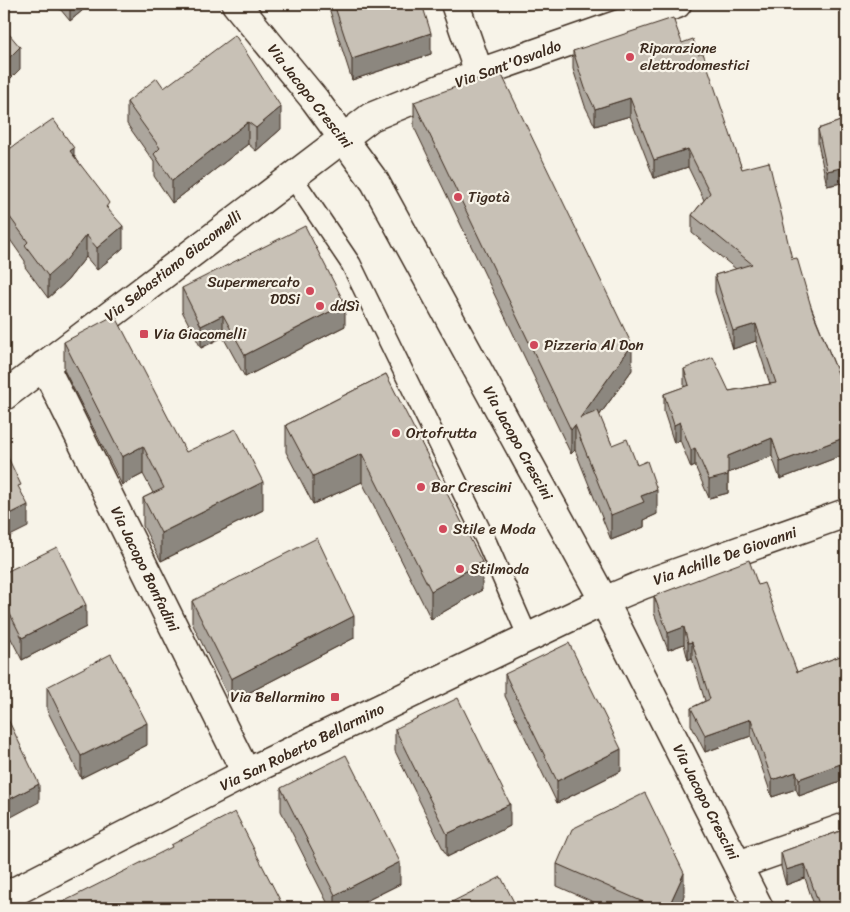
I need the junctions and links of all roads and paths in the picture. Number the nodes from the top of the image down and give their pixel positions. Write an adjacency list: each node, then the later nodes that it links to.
1 (236, 4): 5 (street, Via Jacopo Crescini)
2 (455, 4): 4 (street)
3 (677, 4): 4 (street, Via Sant'Osvaldo)
4 (480, 73): 5 (street, Via Sant'Osvaldo)
5 (343, 136): 6 (street, Via Sebastiano Giacomelli); 10 (street, Via Jacopo Crescini)
6 (291, 175): 7 (street, Via Sebastiano Giacomelli); 11 (lane)
7 (44, 365): 8 (street, Via Sebastiano Giacomelli); 12 (street, Via Jacopo Bonfadini)
8 (4, 396)
9 (846, 513): 10 (street, Via Achille De Giovanni)
10 (604, 601): 11 (street, Via San Roberto Bellarmino); 14 (street, Via Jacopo Crescini)
11 (528, 637): 12 (street, Via San Roberto Bellarmino)
12 (246, 772): 15 (street, Via San Roberto Bellarmino)
13 (846, 827): 14 (street)
14 (738, 865): 16 (street, Via Jacopo Crescini)
15 (4, 897)
16 (759, 908)

